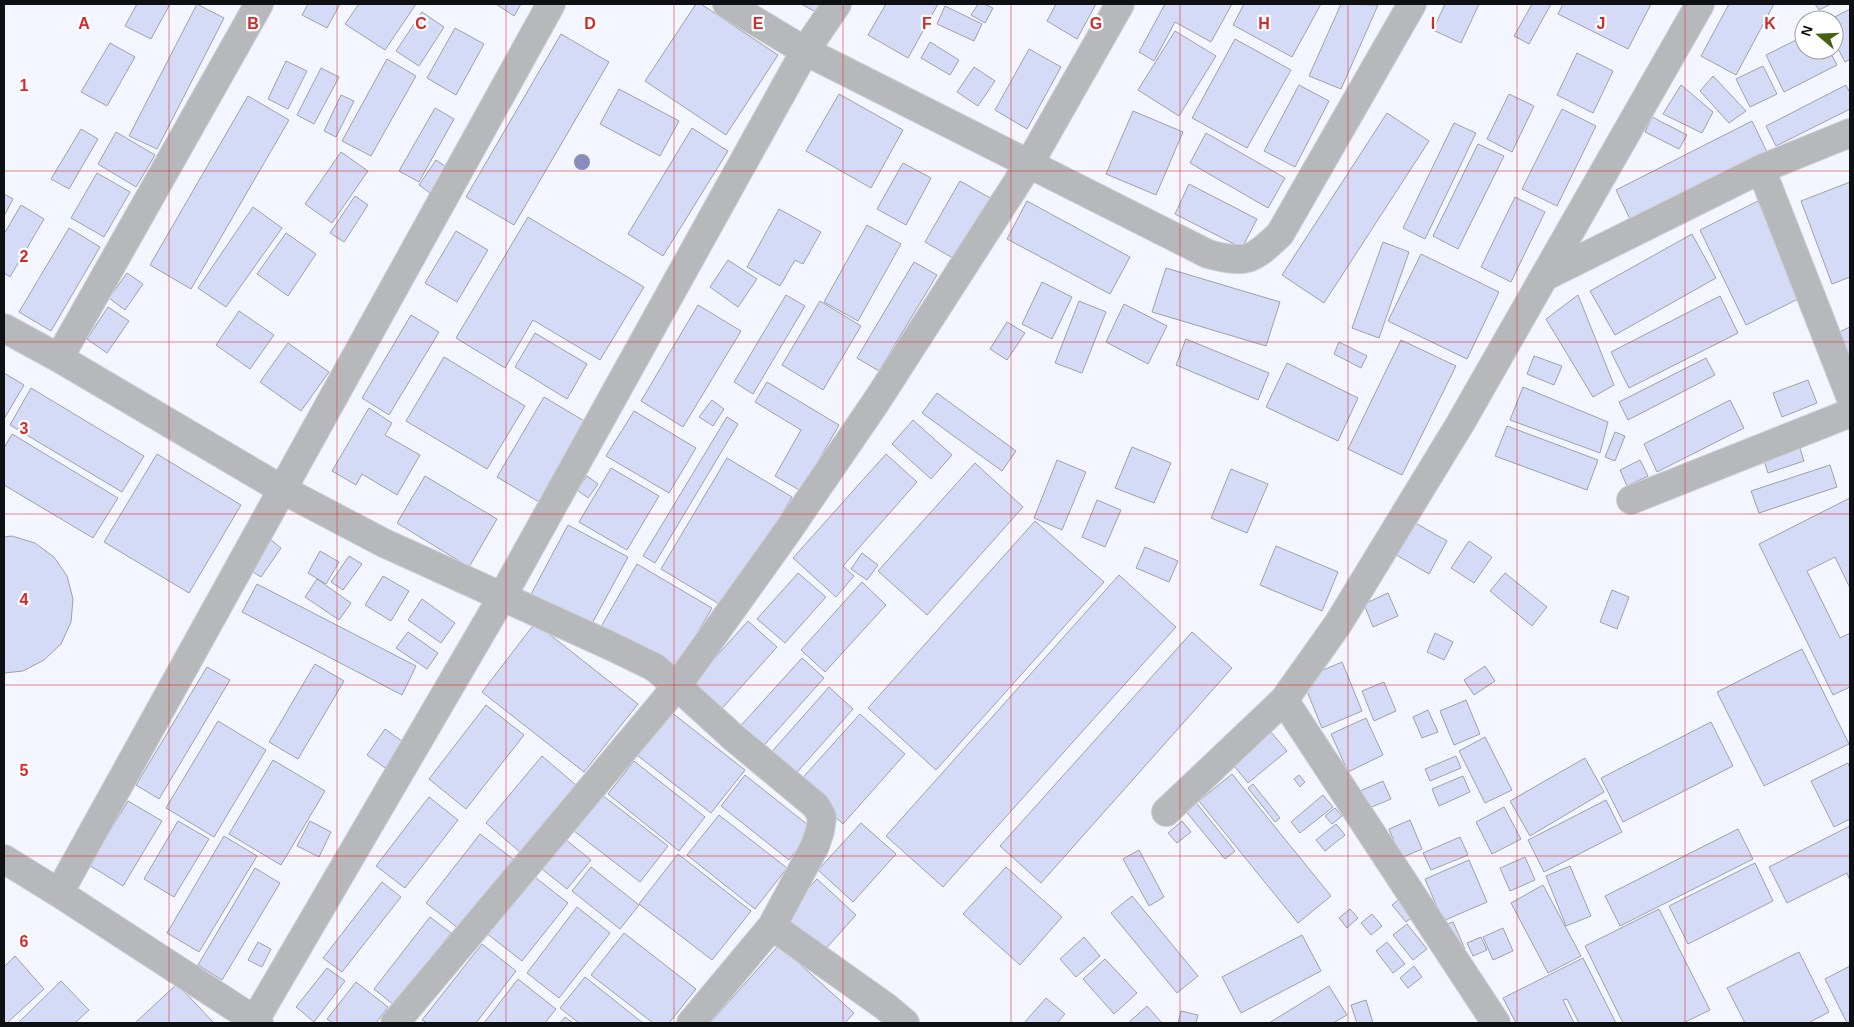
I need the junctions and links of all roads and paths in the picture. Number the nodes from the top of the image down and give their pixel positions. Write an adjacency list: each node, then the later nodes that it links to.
1 (259, 4): 14 (street)
2 (551, 4): 17 (street)
3 (727, 4): 8 (street)
4 (837, 4): 8 (street)
5 (1120, 4): 10 (street)
6 (1412, 4): 10 (street)
7 (1700, 4): 12 (street)
8 (805, 51): 10 (street); 19 (street)
9 (1850, 133): 11 (street)
10 (1029, 164): 20 (street)
11 (1761, 169): 12 (street); 15 (street)
12 (1544, 277): 21 (street)
13 (4, 328): 14 (street)
14 (59, 358): 17 (street)
15 (1850, 396)
16 (1850, 413): 18 (street)
17 (283, 490): 19 (street); 24 (street)
18 (1631, 500)
19 (502, 596): 20 (street); 26 (street)
20 (677, 686): 25 (street); 27 (street)
21 (1284, 700): 22 (street); 30 (street)
22 (1166, 812)
23 (4, 859): 24 (street)
24 (60, 893): 26 (street)
25 (772, 926): 28 (street); 29 (street)
26 (257, 1022)
27 (395, 1023)
28 (691, 1023)
29 (905, 1023)
30 (1496, 1023)

